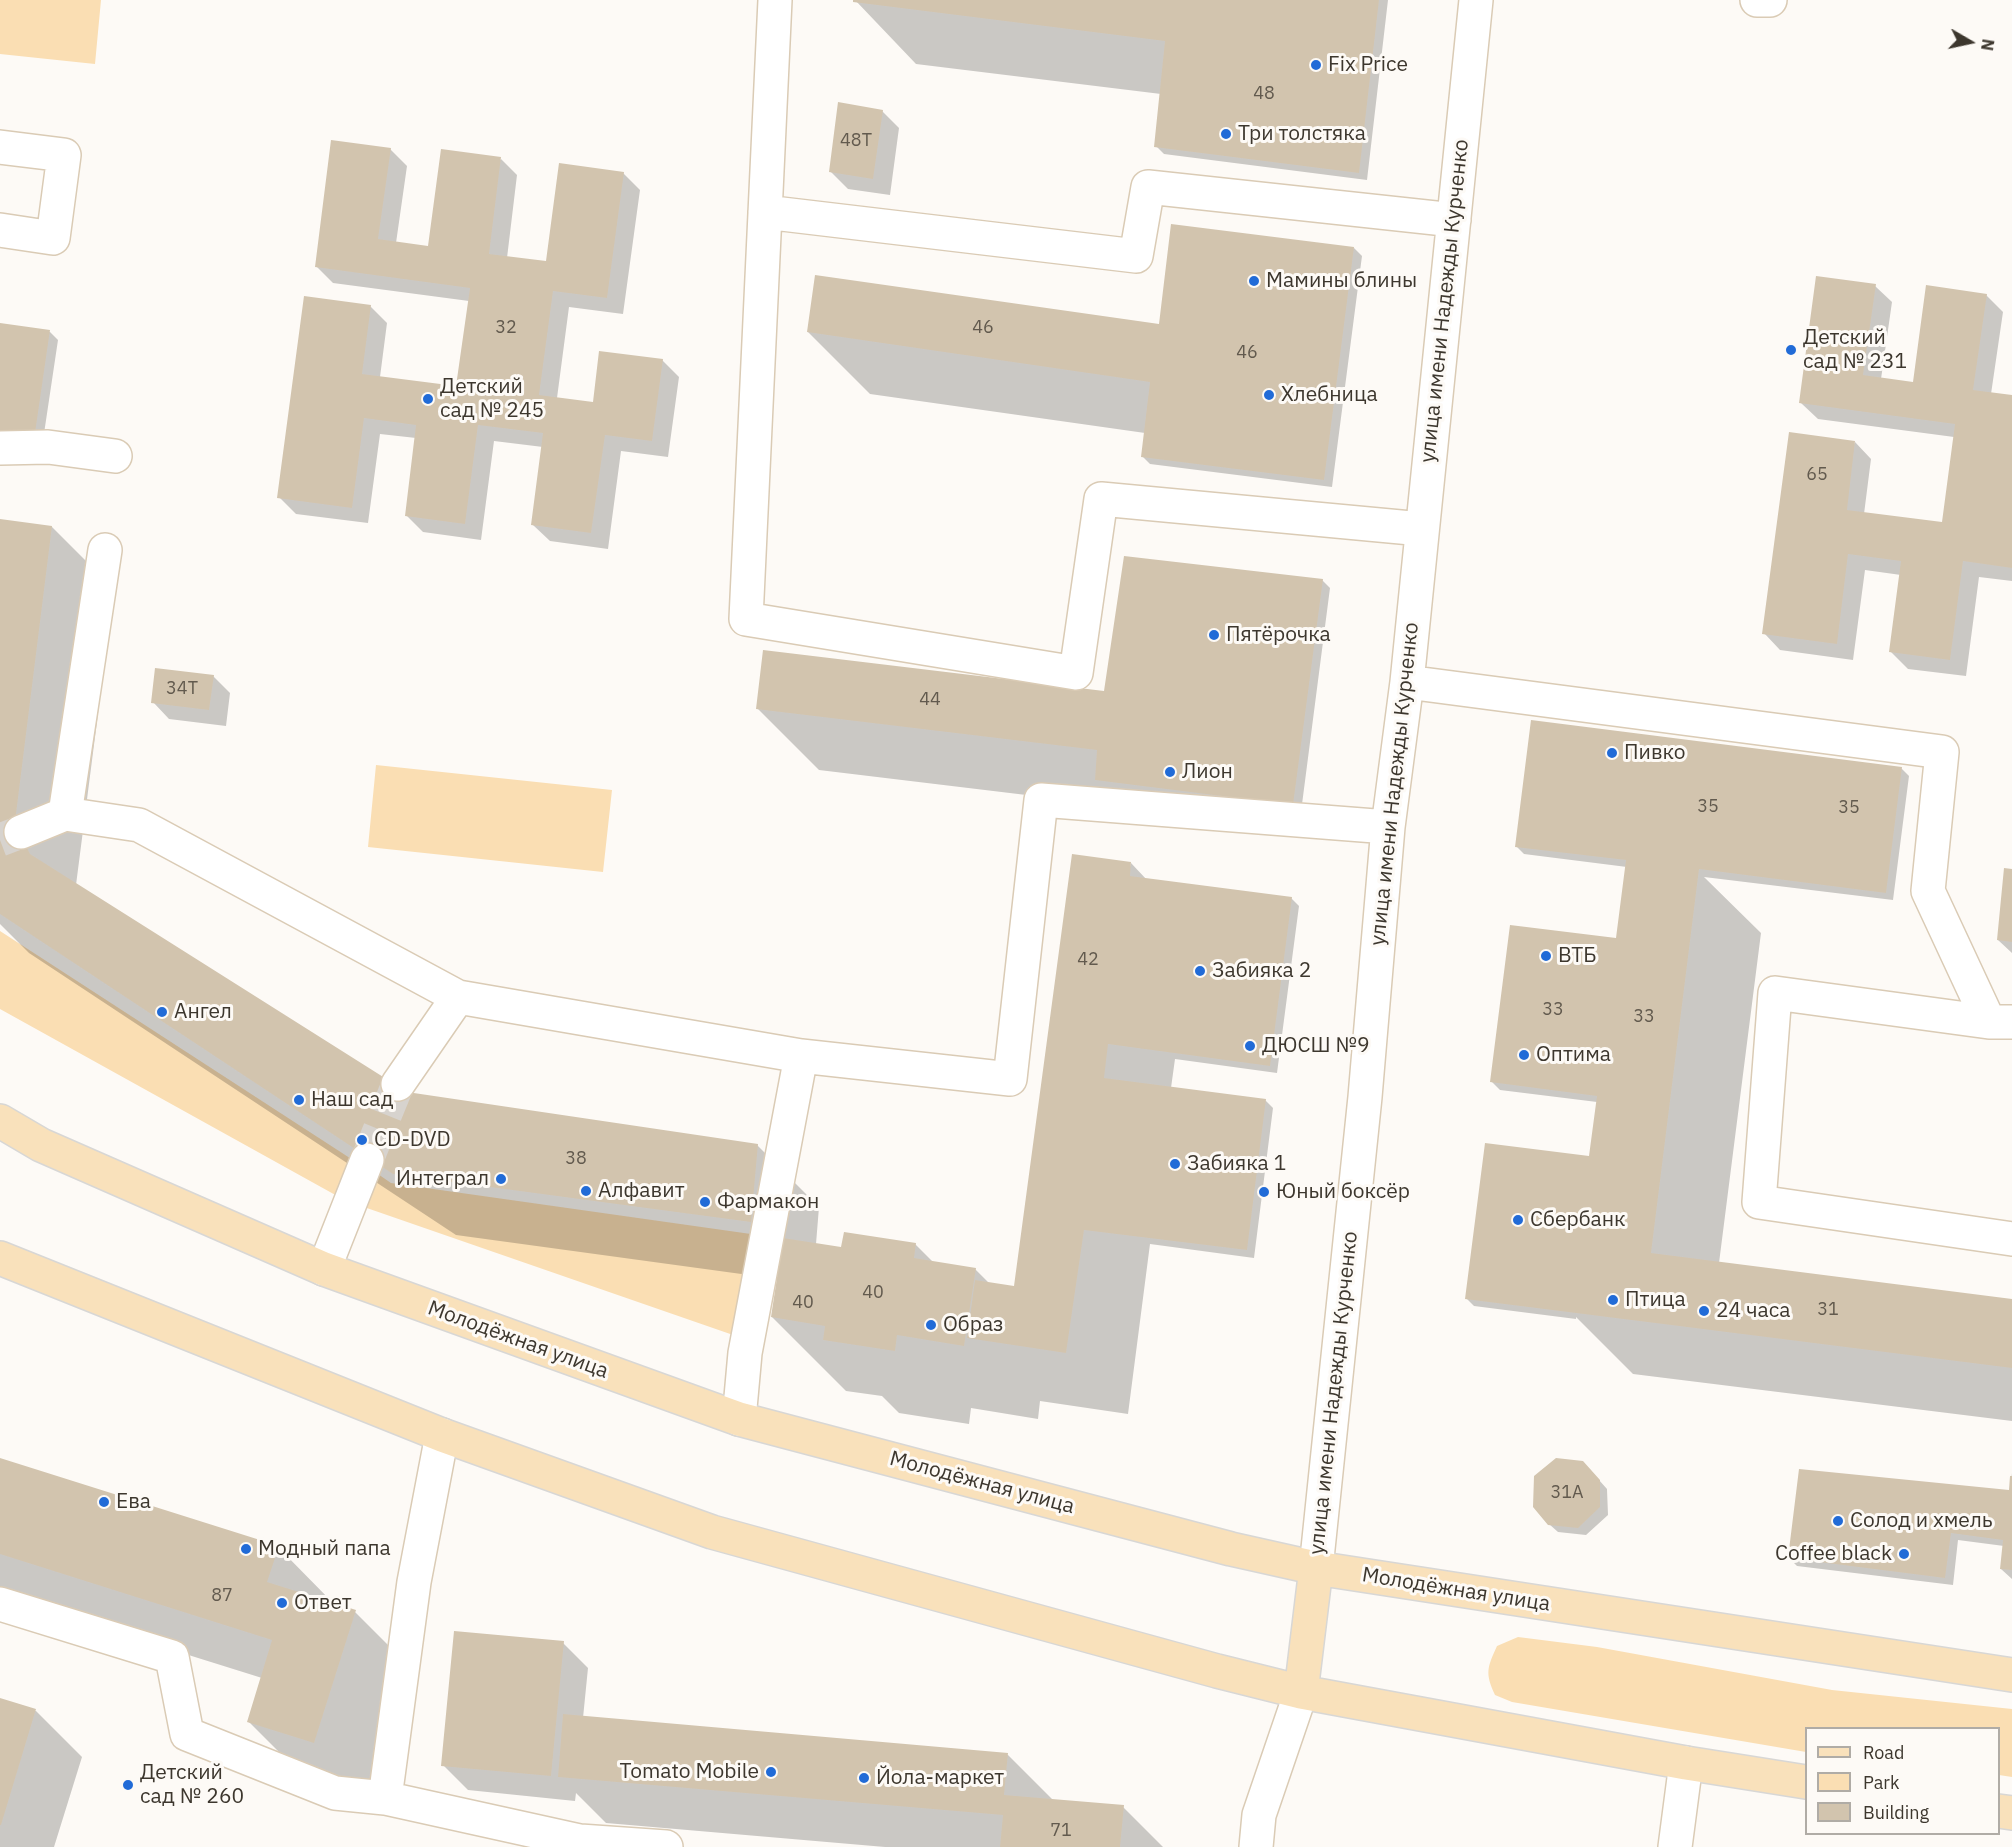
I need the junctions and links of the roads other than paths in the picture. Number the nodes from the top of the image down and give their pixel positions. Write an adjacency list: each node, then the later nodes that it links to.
1 (775, 0): 6 (street)
2 (1476, 0): 7 (street, улица имени Надежды Курченко)
3 (1757, 0): 4 (street)
4 (1770, 0)
5 (0, 147): 8 (street)
6 (765, 212): 7 (street); 11 (street)
7 (1454, 219): 11 (street, улица имени Надежды Курченко)
8 (0, 230)
9 (0, 448): 10 (street)
10 (115, 456)
11 (1422, 529): 13 (street, улица имени Надежды Курченко)
12 (105, 550): 14 (street)
13 (1407, 682): 15 (street, улица имени Надежды Курченко); 18 (street)
14 (65, 814): 16 (street); 17 (street)
15 (1388, 827): 19 (street); 28 (street, улица имени Надежды Курченко)
16 (21, 832)
17 (458, 997): 19 (street); 20 (street)
18 (2000, 1022): 23 (street)
19 (801, 1056): 26 (street)
20 (398, 1084)
21 (0, 1122): 25 (main road, Молодёжная улица)
22 (367, 1160): 25 (street)
23 (2012, 1239)
24 (0, 1258): 27 (main road)
25 (324, 1269): 26 (main road, Молодёжная улица)
26 (739, 1419): 28 (main road, Молодёжная улица)
27 (442, 1436): 31 (main road); 34 (street)
28 (1316, 1568): 30 (main road, Молодёжная улица); 31 (main road)
29 (0, 1604): 34 (street)
30 (2012, 1675)
31 (1301, 1692): 32 (main road); 37 (street)
32 (1686, 1763): 33 (main road); 38 (street)
33 (1805, 1782)
34 (385, 1798): 35 (street)
35 (580, 1844): 36 (street)
36 (666, 1847)
37 (1256, 1847)
38 (1675, 1847)

